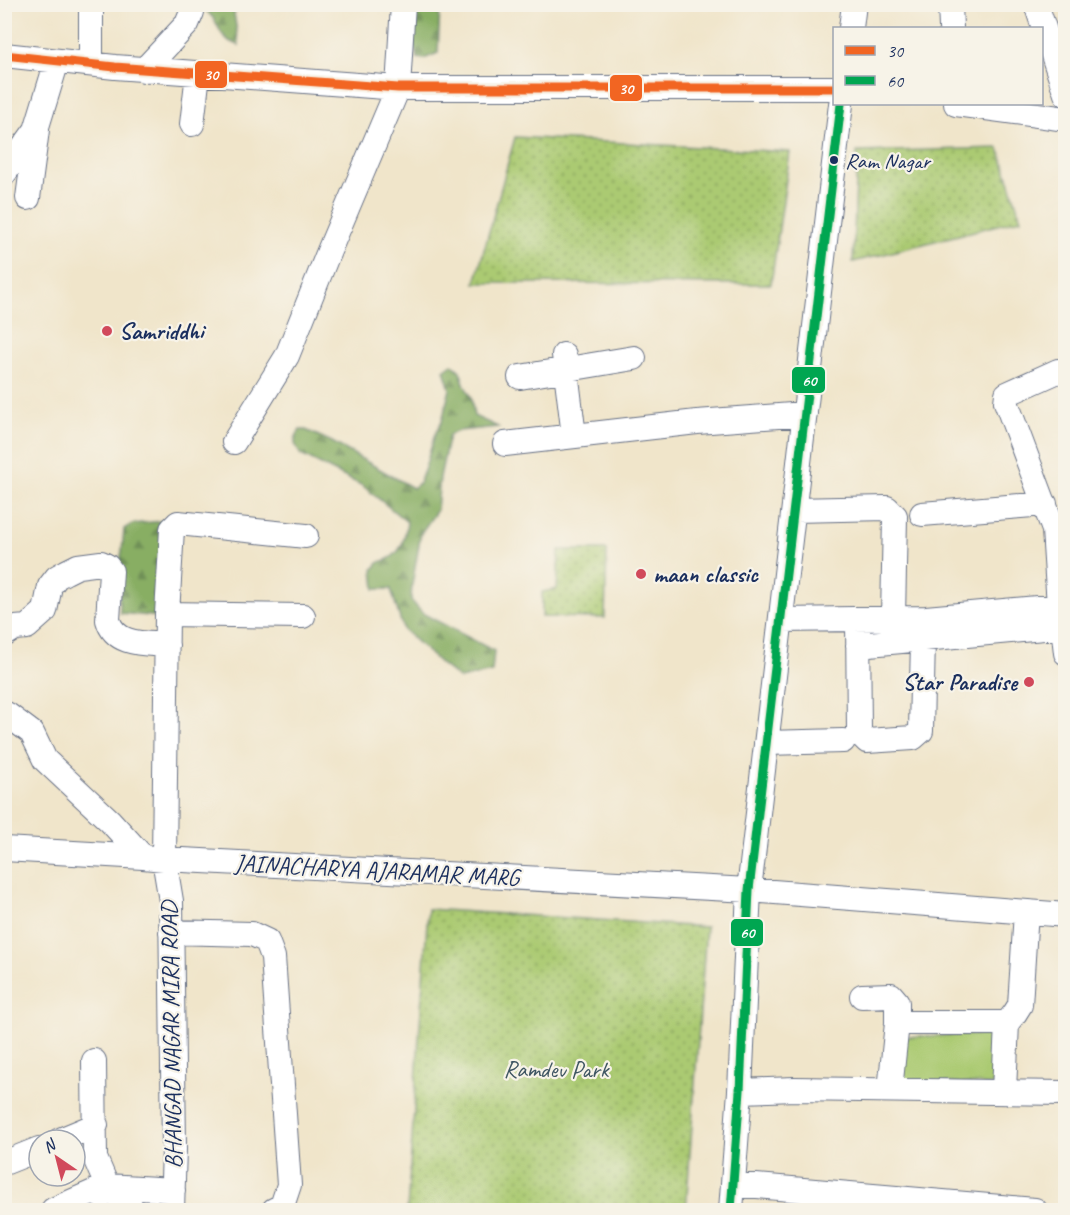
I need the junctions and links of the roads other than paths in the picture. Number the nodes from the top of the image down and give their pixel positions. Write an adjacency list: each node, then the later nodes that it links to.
1 (91, 4): 11 (street)
2 (190, 4): 12 (street)
3 (403, 4): 14 (street)
4 (854, 4): 7 (street)
5 (950, 4): 8 (street)
6 (1036, 4): 16 (street)
7 (851, 27)
8 (951, 27)
9 (4, 55): 10 (street)
10 (57, 61): 11 (street); 20 (street)
11 (90, 64): 12 (street)
12 (144, 70): 13 (street)
13 (198, 74): 14 (street); 21 (street)
14 (398, 88): 15 (street); 30 (street)
15 (833, 88)
16 (1065, 94)
17 (842, 105): 28 (street)
18 (963, 105): 19 (street)
19 (1065, 119)
20 (39, 122): 22 (street); 23 (street)
21 (192, 124)
22 (4, 174)
23 (28, 198)
24 (634, 358): 25 (street)
25 (565, 362): 27 (street); 29 (street)
26 (1065, 372): 32 (street)
27 (520, 377)
28 (805, 414): 29 (street); 33 (street)
29 (574, 436): 31 (street)
30 (234, 441)
31 (505, 444)
32 (1045, 504): 34 (street); 35 (street)
33 (794, 510): 41 (street); 42 (street)
34 (922, 514)
35 (1060, 529): 39 (street)
36 (306, 536): 37 (street, BHANGAD NAGAR MIRA ROAD)
37 (167, 614): 38 (street); 44 (street, BHANGAD NAGAR MIRA ROAD)
38 (303, 616)
39 (1063, 616): 42 (street); 46 (street)
40 (858, 619): 41 (street); 42 (street); 45 (street)
41 (781, 620): 49 (street)
42 (912, 629): 45 (street); 45 (street)
43 (4, 635): 44 (street)
44 (167, 645): 51 (street, BHANGAD NAGAR MIRA ROAD)
45 (858, 645)
46 (1065, 653)
47 (4, 713): 51 (street)
48 (843, 741): 49 (street)
49 (766, 742): 52 (street)
50 (5, 849): 51 (street, JAINACHARYA AJARAMAR MARG)
51 (154, 858): 52 (street, JAINACHARYA AJARAMAR MARG); 55 (street, BHANGAD NAGAR MIRA ROAD)
52 (750, 890): 53 (street, JAINACHARYA AJARAMAR MARG); 61 (street)
53 (1026, 912): 54 (street, JAINACHARYA AJARAMAR MARG); 58 (street)
54 (1065, 915)
55 (171, 932): 70 (street, BHANGAD NAGAR MIRA ROAD); 74 (street)
56 (862, 996): 57 (street)
57 (897, 1023): 58 (street); 60 (street)
58 (1007, 1023): 62 (street)
59 (94, 1061): 64 (street)
60 (891, 1090): 61 (street); 62 (street)
61 (740, 1091): 68 (street)
62 (1004, 1091): 63 (street)
63 (1065, 1093)
64 (96, 1125): 65 (street); 69 (street)
65 (87, 1129)
66 (27, 1154): 67 (street)
67 (4, 1163)
68 (733, 1184): 75 (street); 76 (street)
69 (107, 1186): 70 (street); 71 (street)
70 (172, 1200)
71 (53, 1210)
72 (67, 1210): 73 (street)
73 (133, 1210)
74 (274, 1210)
75 (731, 1210)
76 (1035, 1210)

